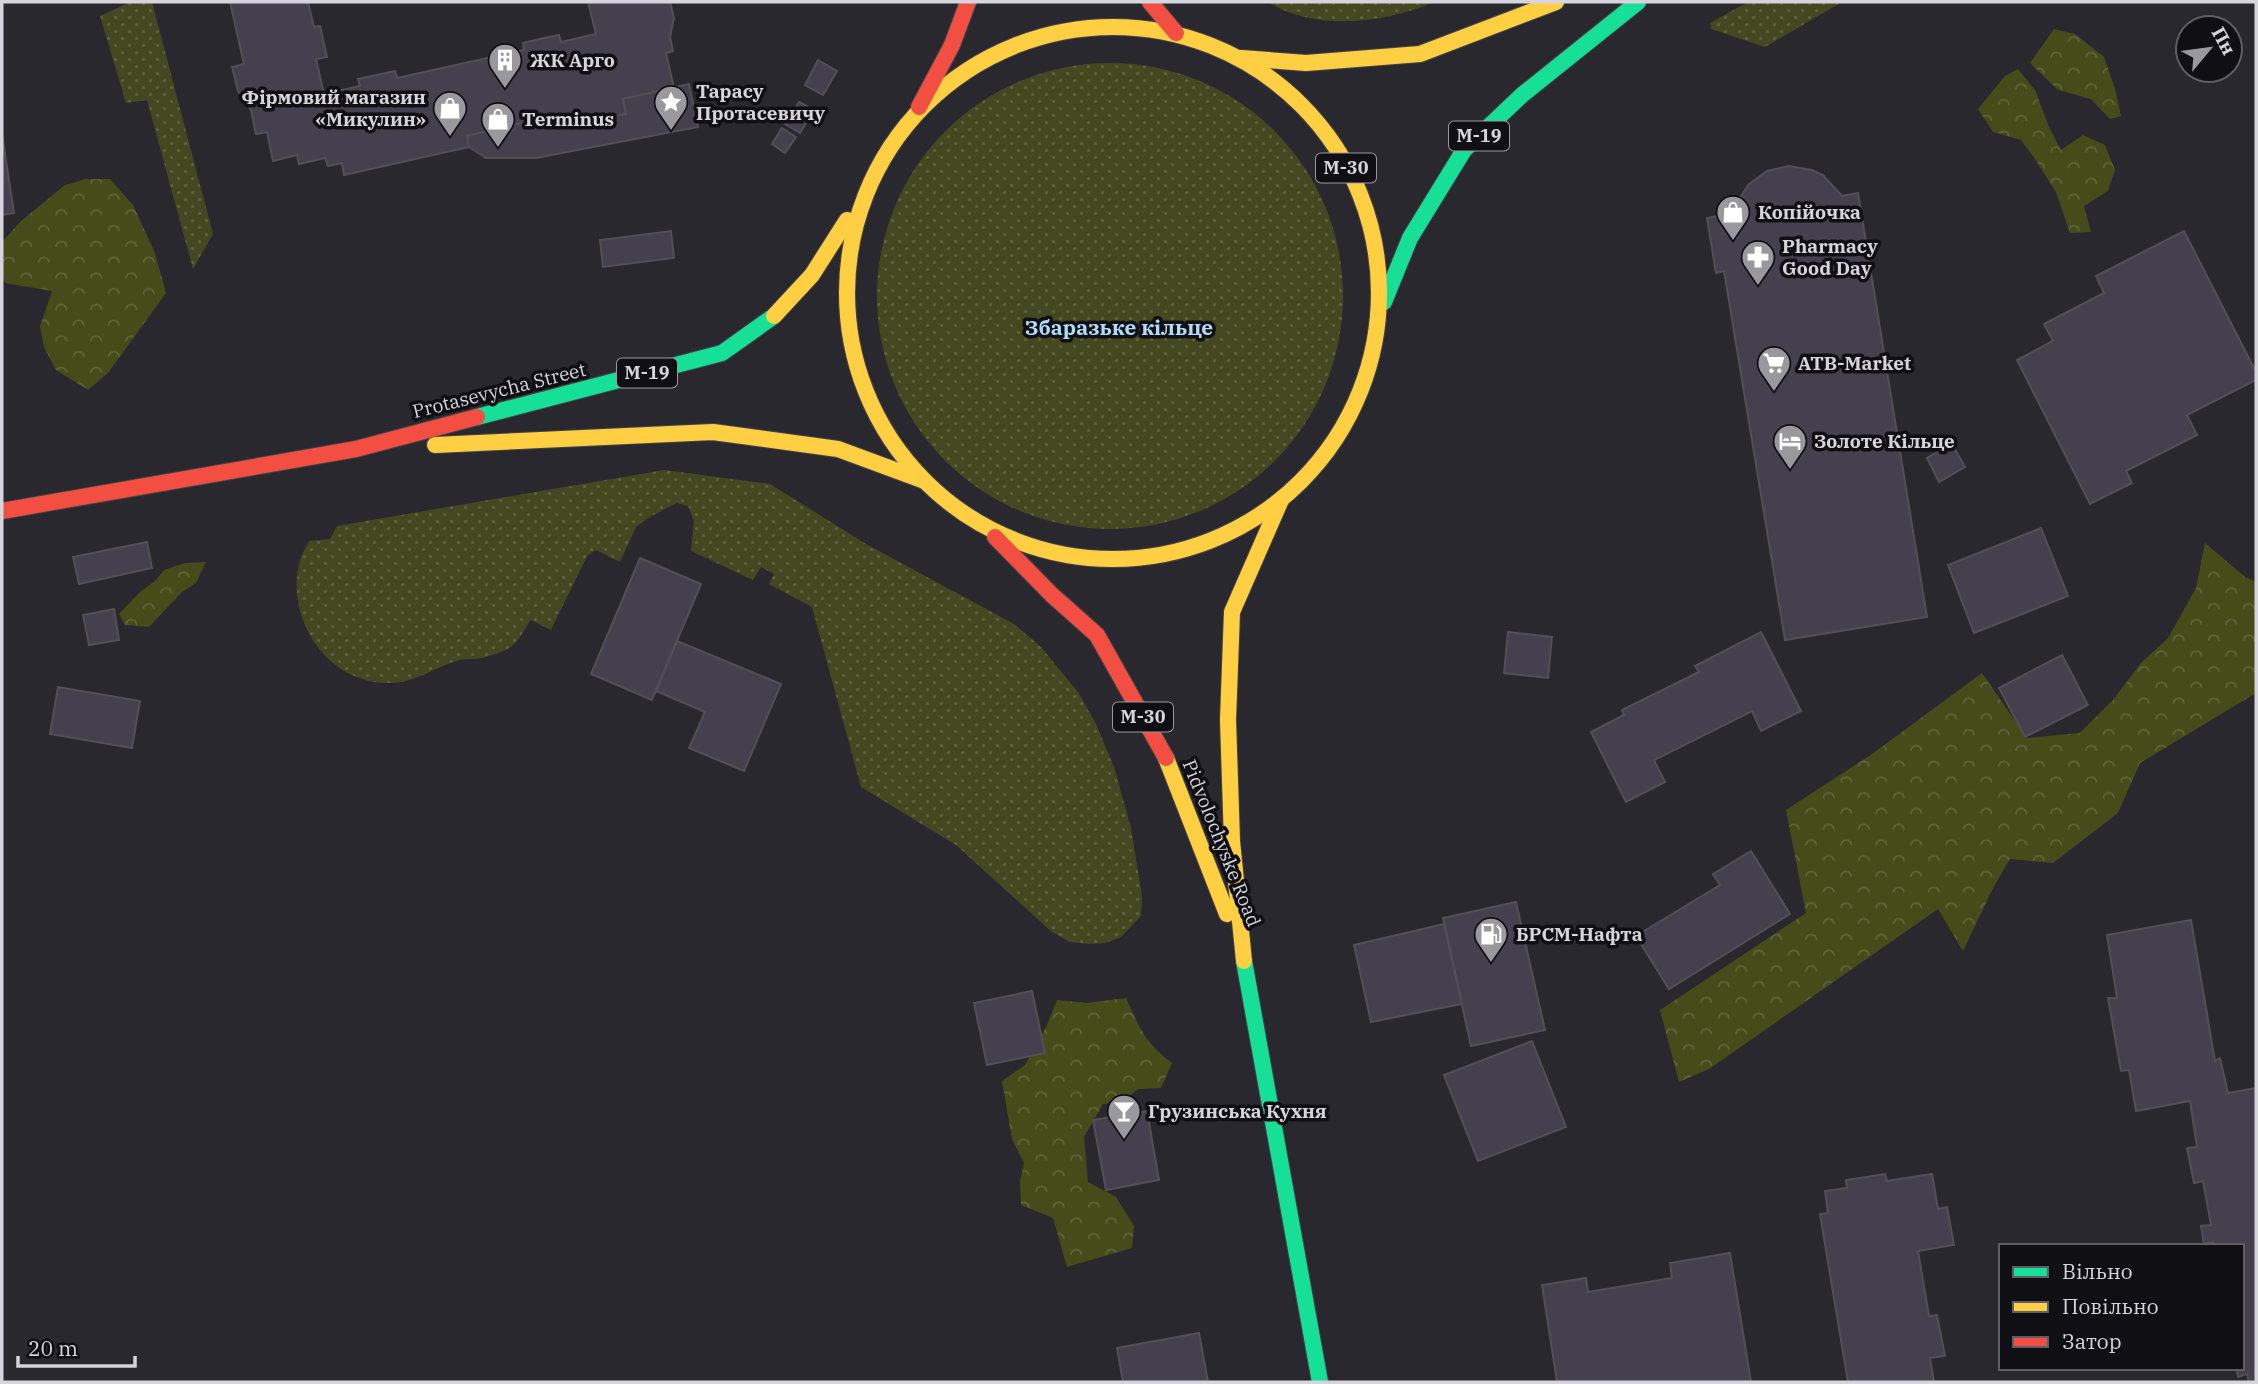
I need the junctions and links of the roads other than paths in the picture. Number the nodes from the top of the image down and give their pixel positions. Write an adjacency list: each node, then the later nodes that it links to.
1 (968, 2): 7 (main road)
2 (1150, 2): 5 (main road)
3 (1556, 2): 6 (main road, М-19)
4 (1638, 2): 9 (main road, М-19)
5 (1176, 33): 6 (main road, М-19); 7 (main road, М-19)
6 (1241, 58): 9 (main road, М-30)
7 (919, 107): 8 (main road, М-19)
8 (866, 188): 10 (main road, Protasevycha Street / М-19); 11 (main road)
9 (1378, 317): 12 (main road, М-19)
10 (356, 449): 11 (main road, Protasevycha Street / М-19); 13 (main road, Protasevycha Street / М-19)
11 (922, 480): 14 (main road, М-19)
12 (1281, 500): 14 (main road, М-19); 15 (main road, Pidvolochyske Road / М-30)
13 (2, 512)
14 (985, 528): 15 (main road, Pidvolochyske Road / М-30)
15 (1241, 945): 16 (main road, Pidvolochyske Road / М-30)
16 (1320, 1382)

